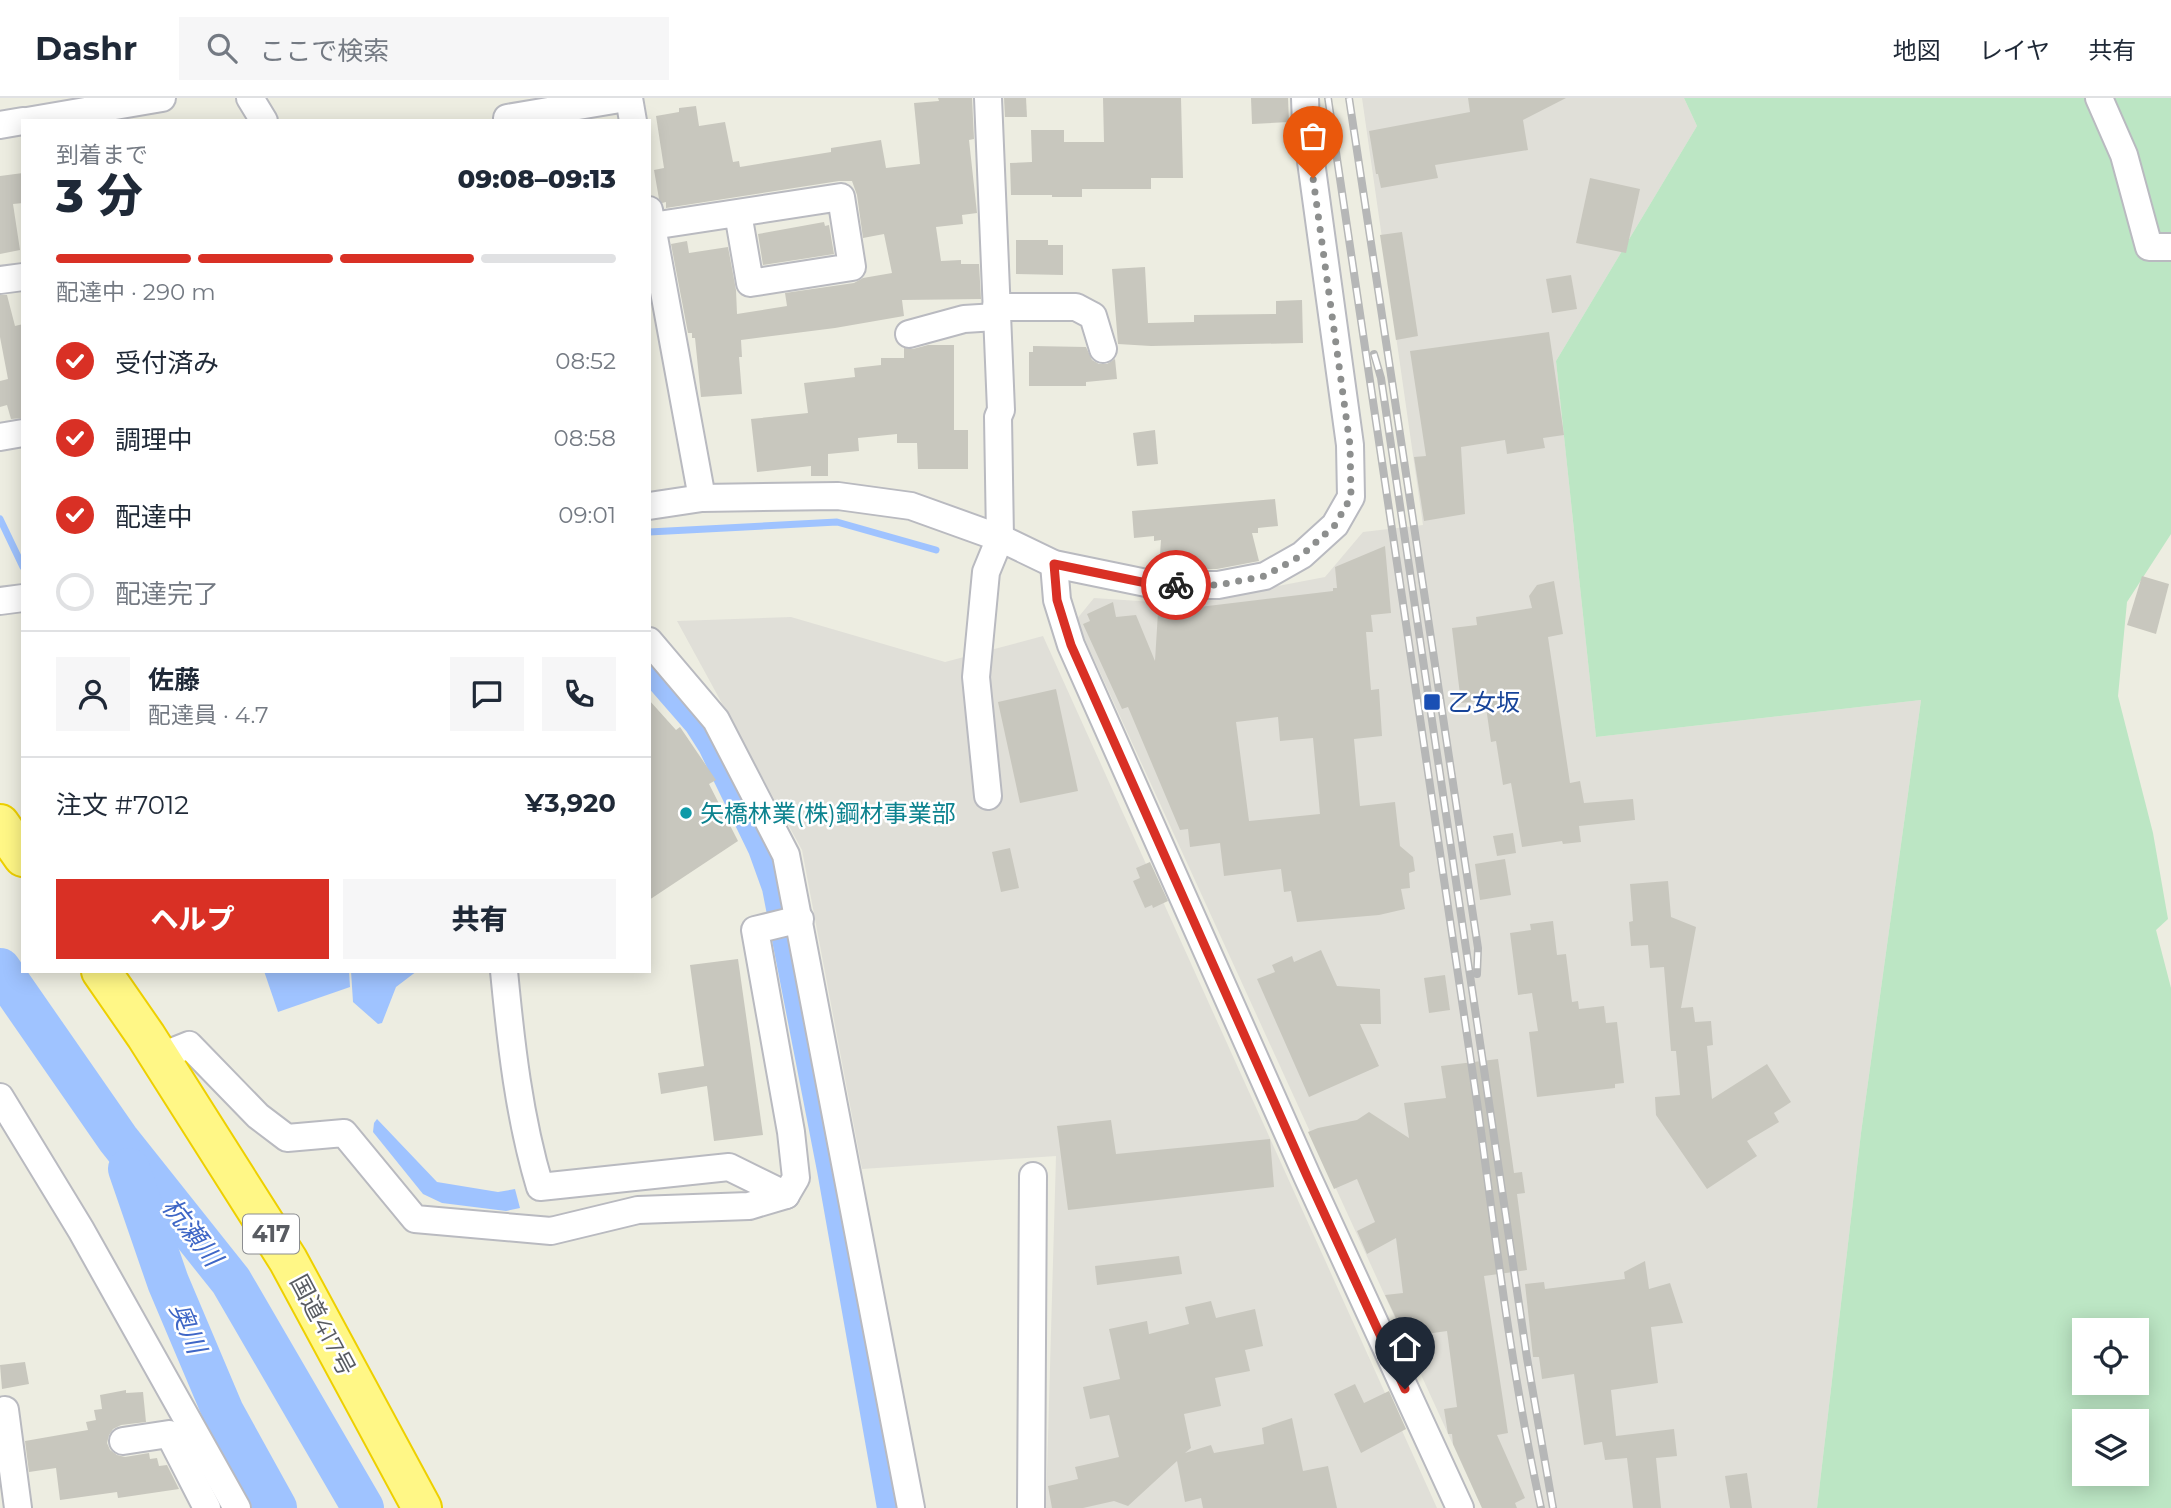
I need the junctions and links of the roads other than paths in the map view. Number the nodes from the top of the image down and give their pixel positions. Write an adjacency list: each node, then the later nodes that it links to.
1 (162, 98): 8 (street)
2 (250, 98): 9 (street)
3 (627, 98): 7 (street); 10 (street)
4 (988, 98): 18 (street)
5 (1305, 98): 26 (street)
6 (2099, 98): 15 (street)
7 (507, 118)
8 (37, 119)
9 (263, 119)
10 (632, 119)
11 (21, 122): 12 (street)
12 (0, 125)
13 (738, 213): 13 (street); 14 (street)
14 (651, 218): 23 (street)
15 (2171, 247)
16 (21, 277): 17 (street)
17 (0, 280)
18 (996, 312): 19 (street); 20 (street); 25 (street)
19 (909, 334)
20 (1103, 349)
21 (21, 433): 22 (street)
22 (0, 437)
23 (702, 498): 24 (street); 25 (street)
24 (651, 506)
25 (1000, 538): 26 (street); 28 (street)
26 (1054, 564): 46 (street)
27 (651, 643): 31 (street)
28 (988, 796)
29 (0, 824): 30 (highway)
30 (21, 854)
31 (800, 919): 37 (street); 44 (street)
32 (103, 973): 34 (highway, 国道417号 / 417)
33 (504, 973): 37 (street)
34 (159, 1057): 37 (street); 43 (highway, 国道417号 / 417)
35 (1, 1101): 42 (street)
36 (1033, 1175): 45 (street)
37 (786, 1195)
38 (5, 1410): 40 (street)
39 (122, 1441): 41 (street)
40 (18, 1508)
41 (207, 1508)
42 (237, 1508)
43 (422, 1508)
44 (911, 1508)
45 (1031, 1508)
46 (1460, 1508)

